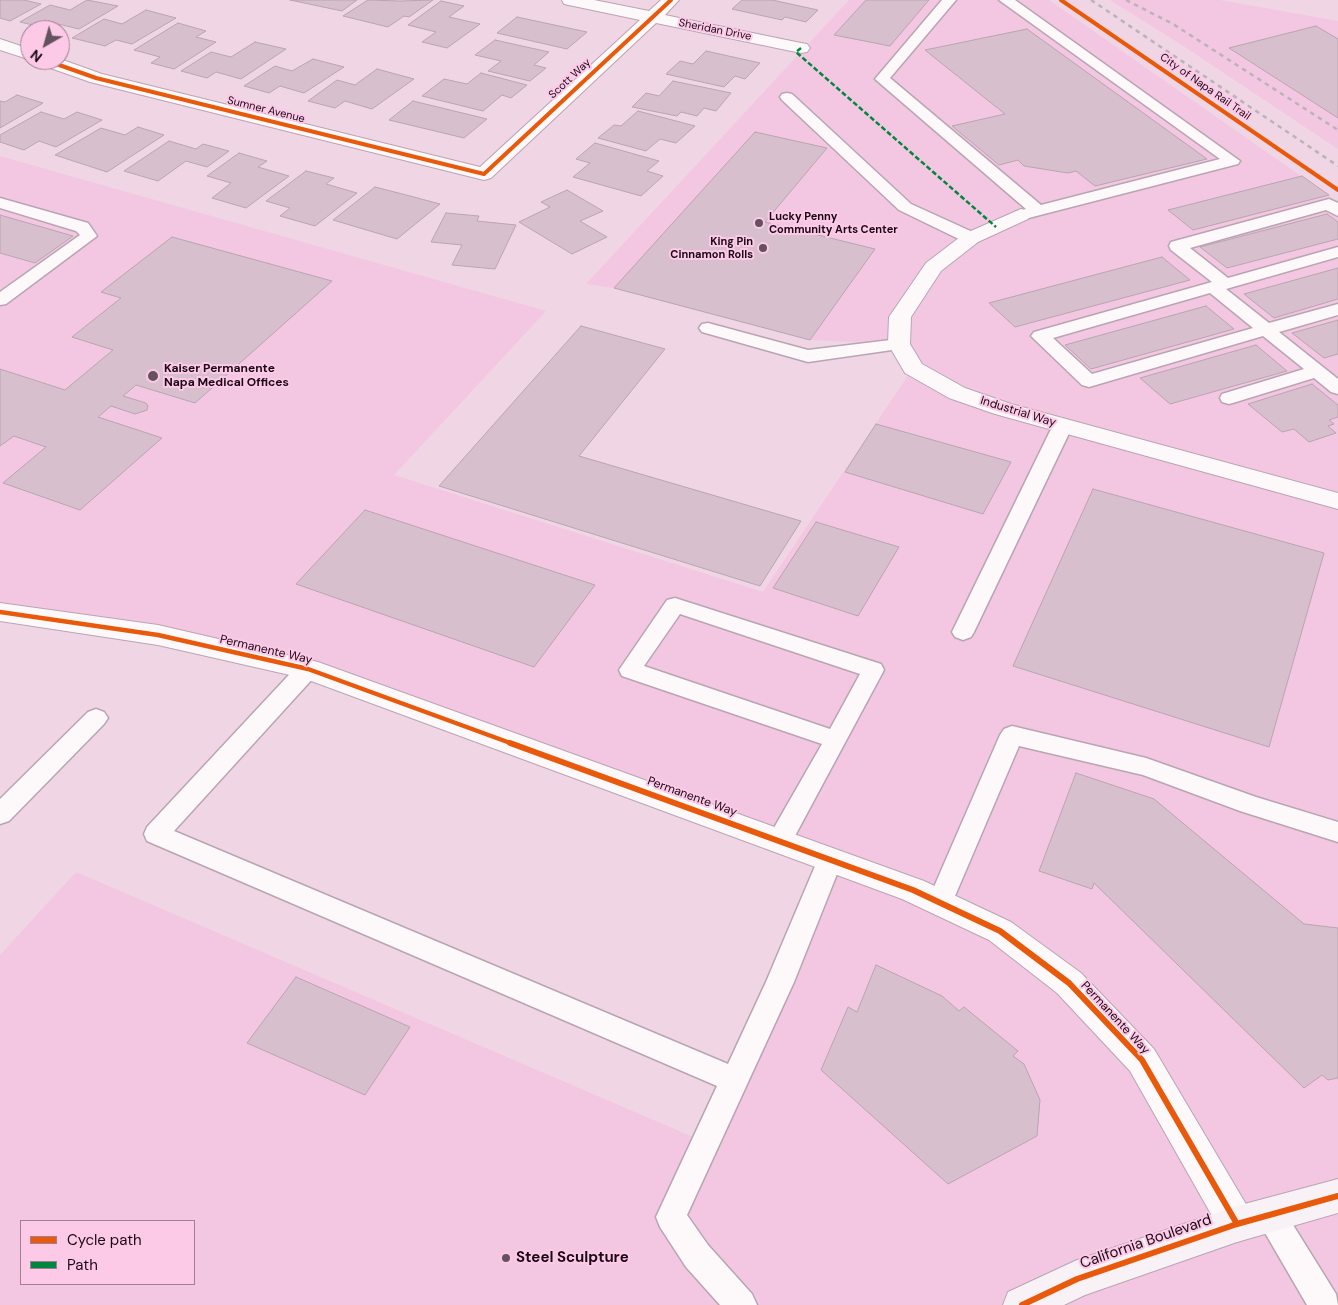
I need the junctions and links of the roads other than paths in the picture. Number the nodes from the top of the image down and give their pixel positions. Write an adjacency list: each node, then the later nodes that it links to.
1 (570, 0): 5 (street, Sheridan Drive)
2 (670, 0): 5 (street, Scott Way)
3 (949, 0): 14 (lane)
4 (1006, 0): 14 (lane)
5 (651, 17): 7 (street, Sheridan Drive); 11 (street, Scott Way)
6 (0, 44): 8 (street)
7 (800, 48)
8 (20, 51)
9 (70, 69): 11 (street, Sumner Avenue)
10 (787, 97): 15 (lane)
11 (484, 174)
12 (0, 204): 18 (lane)
13 (1338, 211): 17 (lane)
14 (1030, 213): 15 (street)
15 (971, 238): 22 (street)
16 (1338, 252): 17 (lane)
17 (1219, 286): 21 (lane); 21 (lane)
18 (0, 300)
19 (1338, 309): 21 (lane)
20 (708, 328): 22 (lane)
21 (1266, 330): 23 (lane)
22 (899, 344): 25 (street, Industrial Way)
23 (1329, 377): 24 (lane)
24 (1229, 398)
25 (1063, 425): 26 (street, Industrial Way); 28 (lane)
26 (1338, 501)
27 (0, 612): 29 (street, Permanente Way)
28 (963, 632)
29 (308, 669): 34 (street, Permanente Way); 37 (lane)
30 (96, 718): 32 (lane)
31 (836, 740): 31 (lane); 34 (lane)
32 (0, 814)
33 (1338, 832): 36 (lane)
34 (780, 840): 35 (street, Permanente Way)
35 (830, 859): 36 (street, Permanente Way); 37 (lane)
36 (940, 903): 39 (street, Permanente Way)
37 (735, 1080): 40 (lane)
38 (1338, 1196): 39 (street, California Boulevard)
39 (1253, 1219): 41 (street, California Boulevard); 42 (lane)
40 (741, 1305)
41 (1022, 1305)
42 (1325, 1305)

